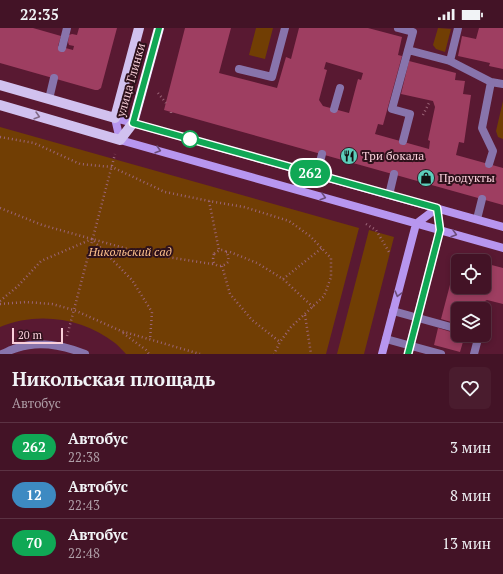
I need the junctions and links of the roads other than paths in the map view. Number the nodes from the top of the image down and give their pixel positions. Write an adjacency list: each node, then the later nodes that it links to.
1 (68, 28): 7 (lane)
2 (139, 28): 19 (main road, улица Глинки)
3 (159, 28): 20 (main road, улица Глинки)
4 (285, 28): 10 (lane)
5 (398, 28): 8 (lane)
6 (458, 28): 9 (lane)
7 (62, 48)
8 (408, 50): 9 (lane); 22 (lane)
9 (450, 61): 12 (lane)
10 (239, 68)
11 (54, 78): 16 (lane)
12 (491, 82): 13 (lane); 24 (lane)
13 (503, 84)
14 (0, 85): 16 (main road)
15 (340, 88): 18 (lane)
16 (49, 99): 19 (main road)
17 (0, 105): 21 (main road, one-way to 21)
18 (334, 109)
19 (115, 118): 20 (main road); 21 (main road, улица Глинки)
20 (133, 123): 21 (main road, улица Глинки); 25 (main road)
21 (120, 140): 31 (main road, one-way to 31)
22 (403, 141)
23 (322, 154): 25 (lane)
24 (489, 164)
25 (317, 174): 27 (main road)
26 (394, 174): 27 (lane)
27 (389, 195): 29 (main road)
28 (482, 199): 30 (lane)
29 (437, 208): 30 (main road); 31 (main road); 33 (main road)
30 (477, 220): 32 (main road)
31 (416, 224): 33 (main road); 35 (main road, one-way to 35)
32 (503, 227)
33 (440, 230): 34 (main road, one-way to 34); 36 (main road)
34 (503, 248)
35 (393, 311): 36 (lane); 38 (main road)
36 (418, 317): 37 (lane); 40 (main road)
37 (451, 327)
38 (386, 339): 40 (lane); 43 (main road)
39 (477, 342): 45 (lane)
40 (409, 350): 44 (lane)
41 (2, 354): 42 (lane)
42 (85, 354)
43 (382, 354)
44 (441, 354)
45 (474, 354)

